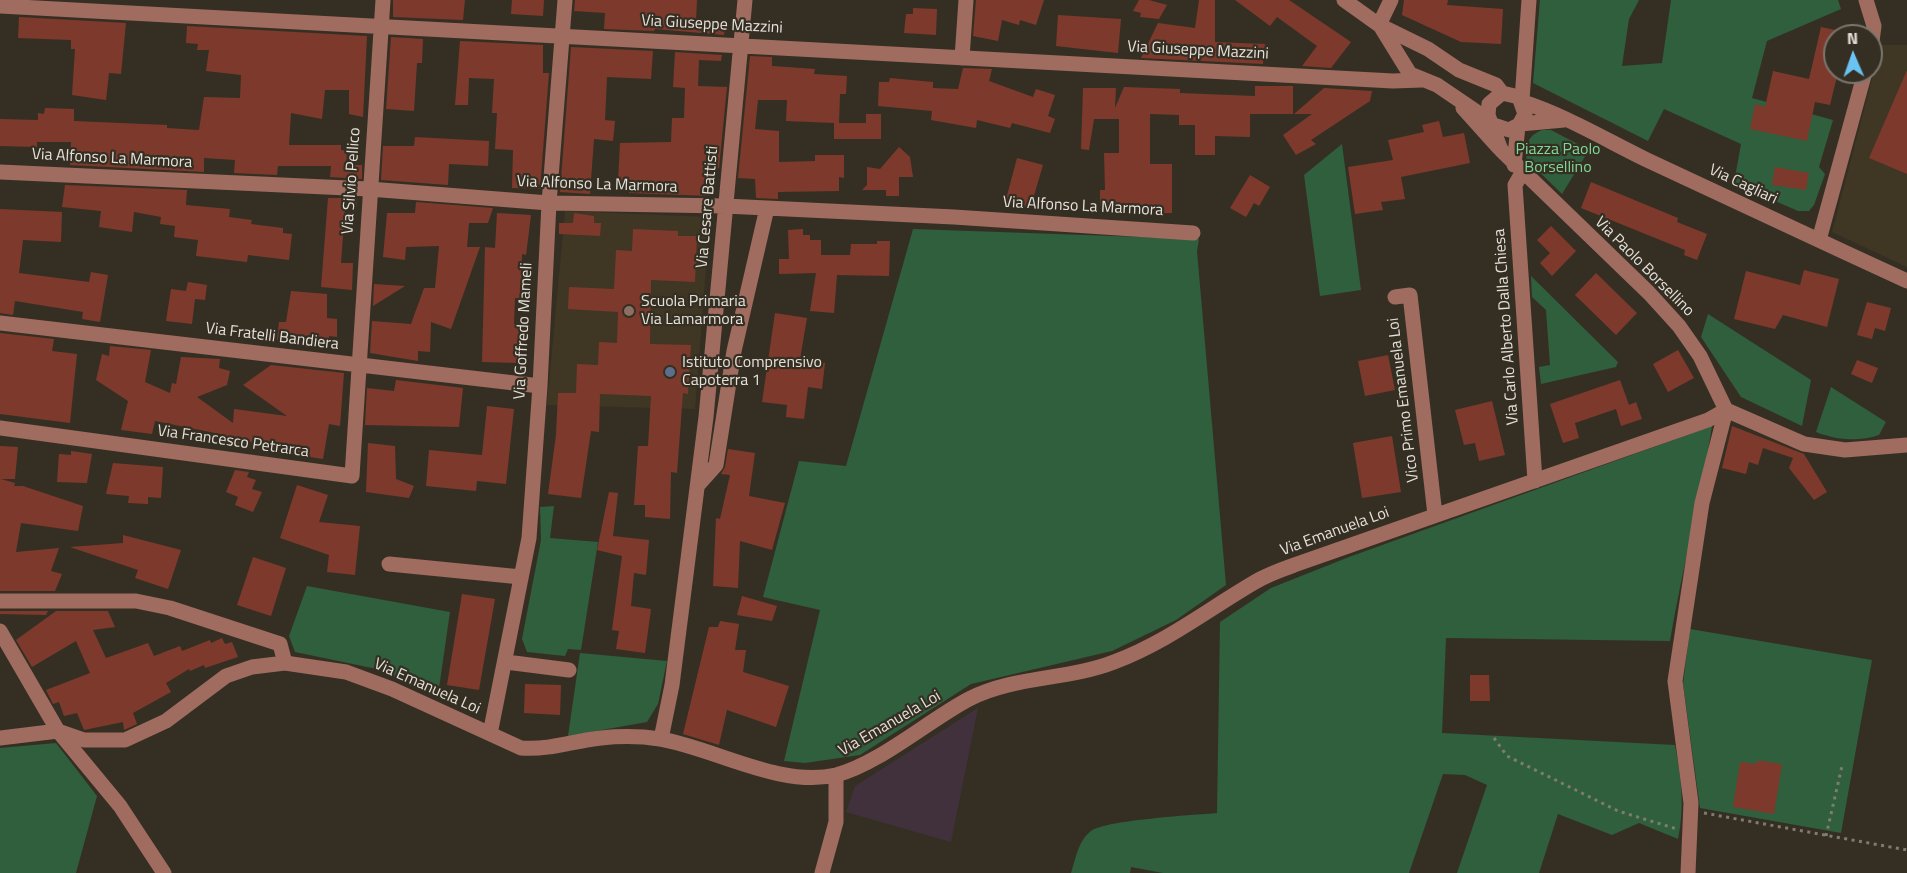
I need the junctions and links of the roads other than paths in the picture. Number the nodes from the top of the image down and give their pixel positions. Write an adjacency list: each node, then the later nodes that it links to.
1 (383, 0): 12 (street, Via Silvio Pellico)
2 (565, 0): 14 (street, Via Goffredo Mameli)
3 (745, 0): 15 (street, Via Cesare Battisti)
4 (966, 0): 17 (street)
5 (1344, 0): 13 (street)
6 (1391, 0): 13 (street)
7 (1529, 0): 19 (street)
8 (1866, 0): 11 (street)
9 (0, 6): 10 (street, Via Giuseppe Mazzini)
10 (104, 7): 12 (street, Via Giuseppe Mazzini)
11 (1873, 24)
12 (381, 25): 14 (street, Via Giuseppe Mazzini); 31 (street, Via Silvio Pellico)
13 (1379, 25): 16 (street); 18 (street)
14 (562, 35): 15 (street, Via Giuseppe Mazzini); 32 (street, Via Goffredo Mameli)
15 (742, 45): 17 (street, Via Giuseppe Mazzini); 33 (street, Via Cesare Battisti)
16 (1418, 45): 18 (street); 22 (street)
17 (962, 58): 20 (street, Via Giuseppe Mazzini)
18 (1403, 59): 20 (street)
19 (1524, 68): 22 (street); 24 (street)
20 (1422, 80): 23 (street)
21 (1862, 84): 36 (street)
22 (1505, 92): 24 (street); 26 (street)
23 (1456, 98): 26 (street); 28 (street)
24 (1522, 101): 25 (street, Via Cagliari); 27 (street)
25 (1564, 120): 27 (street); 36 (street, Via Cagliari)
26 (1492, 123): 27 (street); 28 (street, Via Paolo Borsellino)
27 (1519, 125): 29 (street)
28 (1501, 150): 29 (street, Via Paolo Borsellino)
29 (1518, 169): 42 (street, Via Paolo Borsellino); 47 (street, Via Carlo Alberto Dalla Chiesa)
30 (0, 172): 31 (street, Via Alfonso La Marmora)
31 (369, 189): 32 (street, Via Alfonso La Marmora); 40 (street, Via Silvio Pellico)
32 (549, 203): 33 (street, Via Alfonso La Marmora); 41 (street, Via Goffredo Mameli)
33 (725, 207): 34 (street, Via Alfonso La Marmora); 43 (street, Via Cesare Battisti)
34 (767, 208): 35 (street, Via Alfonso La Marmora); 44 (street)
35 (1192, 232)
36 (1819, 240): 37 (street, Via Cagliari)
37 (1907, 281)
38 (1395, 297): 49 (street, Vico Primo Emanuela Loi)
39 (0, 323): 40 (street, Via Fratelli Bandiera)
40 (359, 365): 41 (street, Via Fratelli Bandiera); 45 (street, Via Francesco Petrarca)
41 (540, 386): 51 (street, Via Goffredo Mameli)
42 (1726, 410): 46 (street); 47 (street, Via Emanuela Loi); 64 (street)
43 (706, 417): 44 (street); 48 (street, Via Cesare Battisti)
44 (725, 420): 48 (street)
45 (0, 428)
46 (1907, 445)
47 (1535, 481): 49 (street, Via Emanuela Loi)
48 (698, 485): 60 (street, Via Cesare Battisti)
49 (1435, 515): 61 (street, Via Emanuela Loi)
50 (389, 564): 51 (street)
51 (521, 577): 54 (street, Via Goffredo Mameli)
52 (0, 601): 55 (street)
53 (0, 631): 57 (street)
54 (506, 662): 56 (street); 58 (street, Via Goffredo Mameli)
55 (285, 663): 57 (street, Via Emanuela Loi); 58 (street, Via Emanuela Loi)
56 (569, 670)
57 (58, 731): 59 (street); 62 (street)
58 (490, 735): 60 (street, Via Emanuela Loi)
59 (0, 738)
60 (661, 739): 61 (street, Via Emanuela Loi)
61 (836, 775): 63 (street)
62 (164, 873)
63 (822, 873)
64 (1688, 873)

